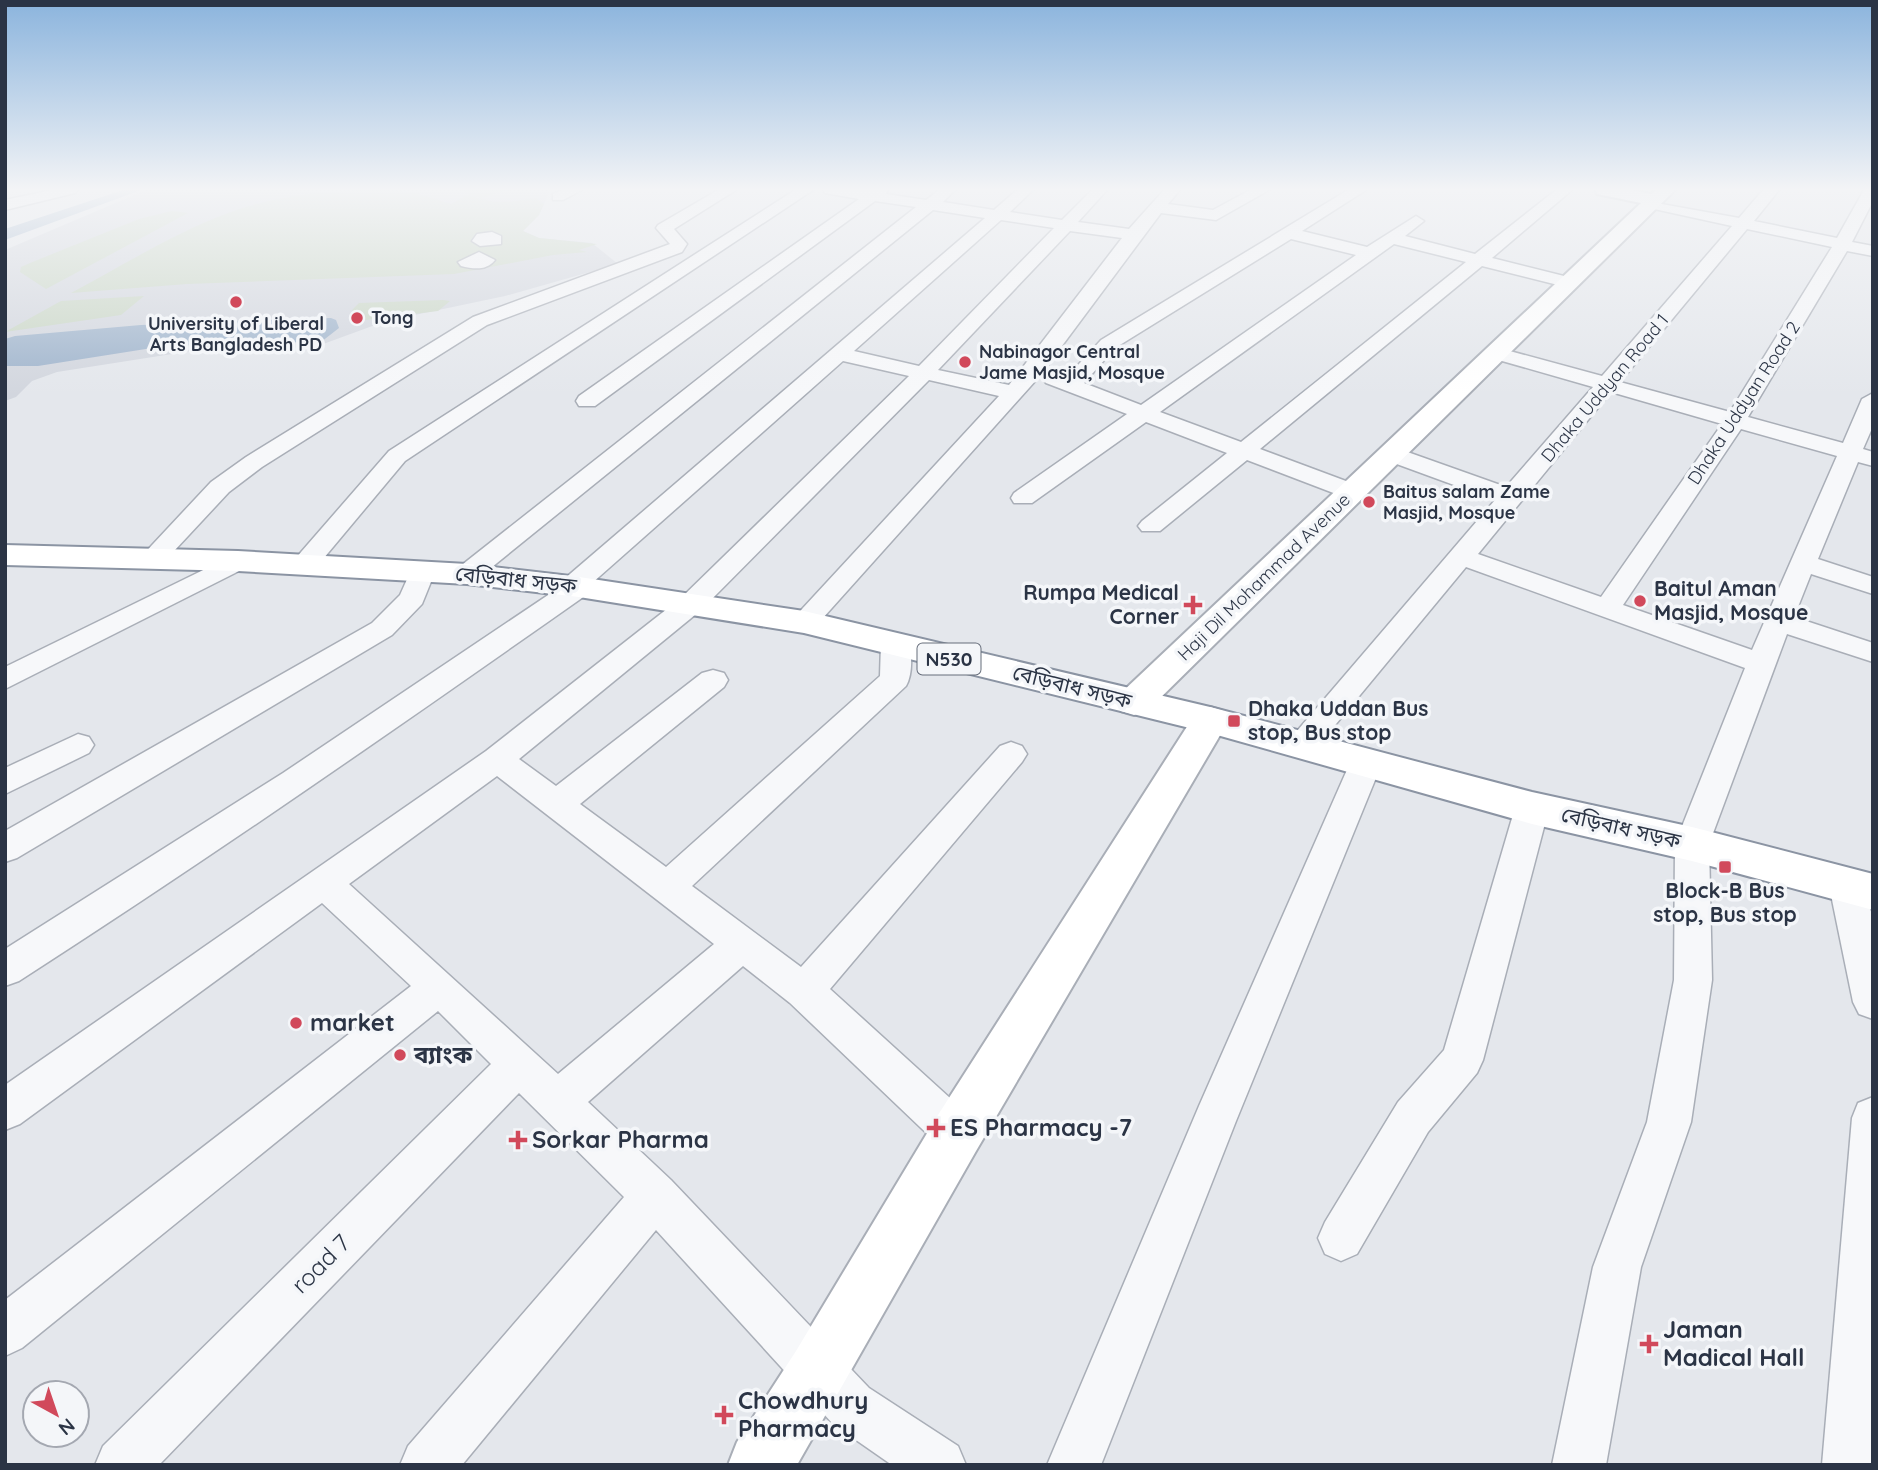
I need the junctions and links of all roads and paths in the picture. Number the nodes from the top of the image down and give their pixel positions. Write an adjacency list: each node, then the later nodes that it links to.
1 (648, 259): 36 (street)
2 (696, 259): 39 (street)
3 (785, 259): 24 (street)
4 (862, 259): 41 (street)
5 (949, 259): 17 (street)
6 (1034, 259): 18 (street)
7 (1116, 259): 19 (street)
8 (1246, 259): 20 (street)
9 (1361, 259): 25 (street)
10 (1472, 259): 14 (street)
11 (1595, 259): 15 (main road, Haji Dil Mohammad Avenue)
12 (1714, 259): 21 (street, Dhaka Uddyan Road 1)
13 (1835, 259): 26 (street, Dhaka Uddyan Road 2)
14 (1478, 260): 15 (street); 27 (street)
15 (1570, 283): 16 (main road, Haji Dil Mohammad Avenue)
16 (1495, 353): 21 (street); 28 (main road, Haji Dil Mohammad Avenue)
17 (839, 354): 18 (street); 42 (street)
18 (924, 373): 22 (street); 44 (street)
19 (1031, 374): 20 (street); 22 (street)
20 (1072, 384): 25 (street)
21 (1609, 384): 26 (street); 32 (street, Dhaka Uddyan Road 1)
22 (1013, 393): 47 (street)
23 (1873, 399): 29 (street)
24 (587, 401)
25 (1142, 414): 27 (street); 31 (street)
26 (1737, 420): 29 (street); 45 (street, Dhaka Uddyan Road 2)
27 (1242, 451): 30 (street); 33 (street)
28 (1391, 454): 30 (main road, Haji Dil Mohammad Avenue); 32 (street)
29 (1861, 456): 38 (street)
30 (1353, 492): 53 (main road, Haji Dil Mohammad Avenue)
31 (1023, 498)
32 (1512, 498): 35 (street, Dhaka Uddyan Road 1)
33 (1150, 526)
34 (5, 555): 36 (main road, বেড়িবাধ সড়ক / N530)
35 (1462, 557): 45 (street); 56 (street, Dhaka Uddyan Road 1)
36 (152, 559): 37 (main road, বেড়িবাধ সড়ক / N530)
37 (237, 561): 39 (main road, বেড়িবাধ সড়ক / N530); 51 (street)
38 (1803, 563): 43 (street); 46 (street)
39 (304, 565): 40 (main road, বেড়িবাধ সড়ক / N530)
40 (422, 572): 41 (main road, বেড়িবাধ সড়ক / N530); 64 (street)
41 (467, 574): 42 (main road, বেড়িবাধ সড়ক / N530)
42 (576, 586): 44 (main road, বেড়িবাধ সড়ক / N530); 69 (street)
43 (1873, 586)
44 (691, 604): 47 (main road, বেড়িবাধ সড়ক / N530); 58 (street)
45 (1606, 610): 50 (street)
46 (1778, 621): 49 (street); 50 (street)
47 (804, 622): 48 (main road, বেড়িবাধ সড়ক / N530)
48 (895, 643): 53 (main road, বেড়িবাধ সড়ক / N530); 66 (street)
49 (1873, 653)
50 (1762, 664): 63 (street)
51 (5, 679)
52 (713, 680): 61 (street)
53 (1134, 702): 54 (main road, বেড়িবাধ সড়ক / N530)
54 (1210, 720): 56 (main road, বেড়িবাধ সড়ক / N530); 77 (main road)
55 (78, 746): 60 (street)
56 (1301, 746): 59 (main road, বেড়িবাধ সড়ক / N530)
57 (1011, 754): 71 (street)
58 (497, 759): 61 (street); 65 (street)
59 (1366, 763): 62 (main road, বেড়িবাধ সড়ক / N530); 89 (street)
60 (5, 782)
61 (558, 803): 66 (street)
62 (1532, 808): 63 (main road, বেড়িবাধ সড়ক / N530); 80 (street)
63 (1692, 844): 67 (main road, বেড়িবাধ সড়ক / N530); 90 (street)
64 (5, 848)
65 (325, 884): 70 (street); 75 (street)
66 (668, 887): 68 (street)
67 (1860, 888): 72 (street)
68 (742, 944): 71 (street); 74 (street)
69 (5, 969)
70 (439, 987): 73 (street); 82 (street)
71 (804, 991): 77 (street)
72 (1873, 1002)
73 (519, 1064): 74 (street); 85 (street, road 7)
74 (557, 1101): 79 (street)
75 (5, 1110)
76 (1873, 1118): 78 (street)
77 (957, 1133): 83 (main road)
78 (1871, 1175): 81 (street)
79 (656, 1196): 83 (street); 86 (street)
80 (1341, 1238)
81 (1867, 1257): 84 (street)
82 (5, 1331)
83 (818, 1373): 87 (main road); 88 (street)
84 (1863, 1402): 91 (street)
85 (122, 1465)
86 (427, 1465)
87 (760, 1465)
88 (939, 1465)
89 (1074, 1465)
90 (1579, 1465)
91 (1849, 1465)

